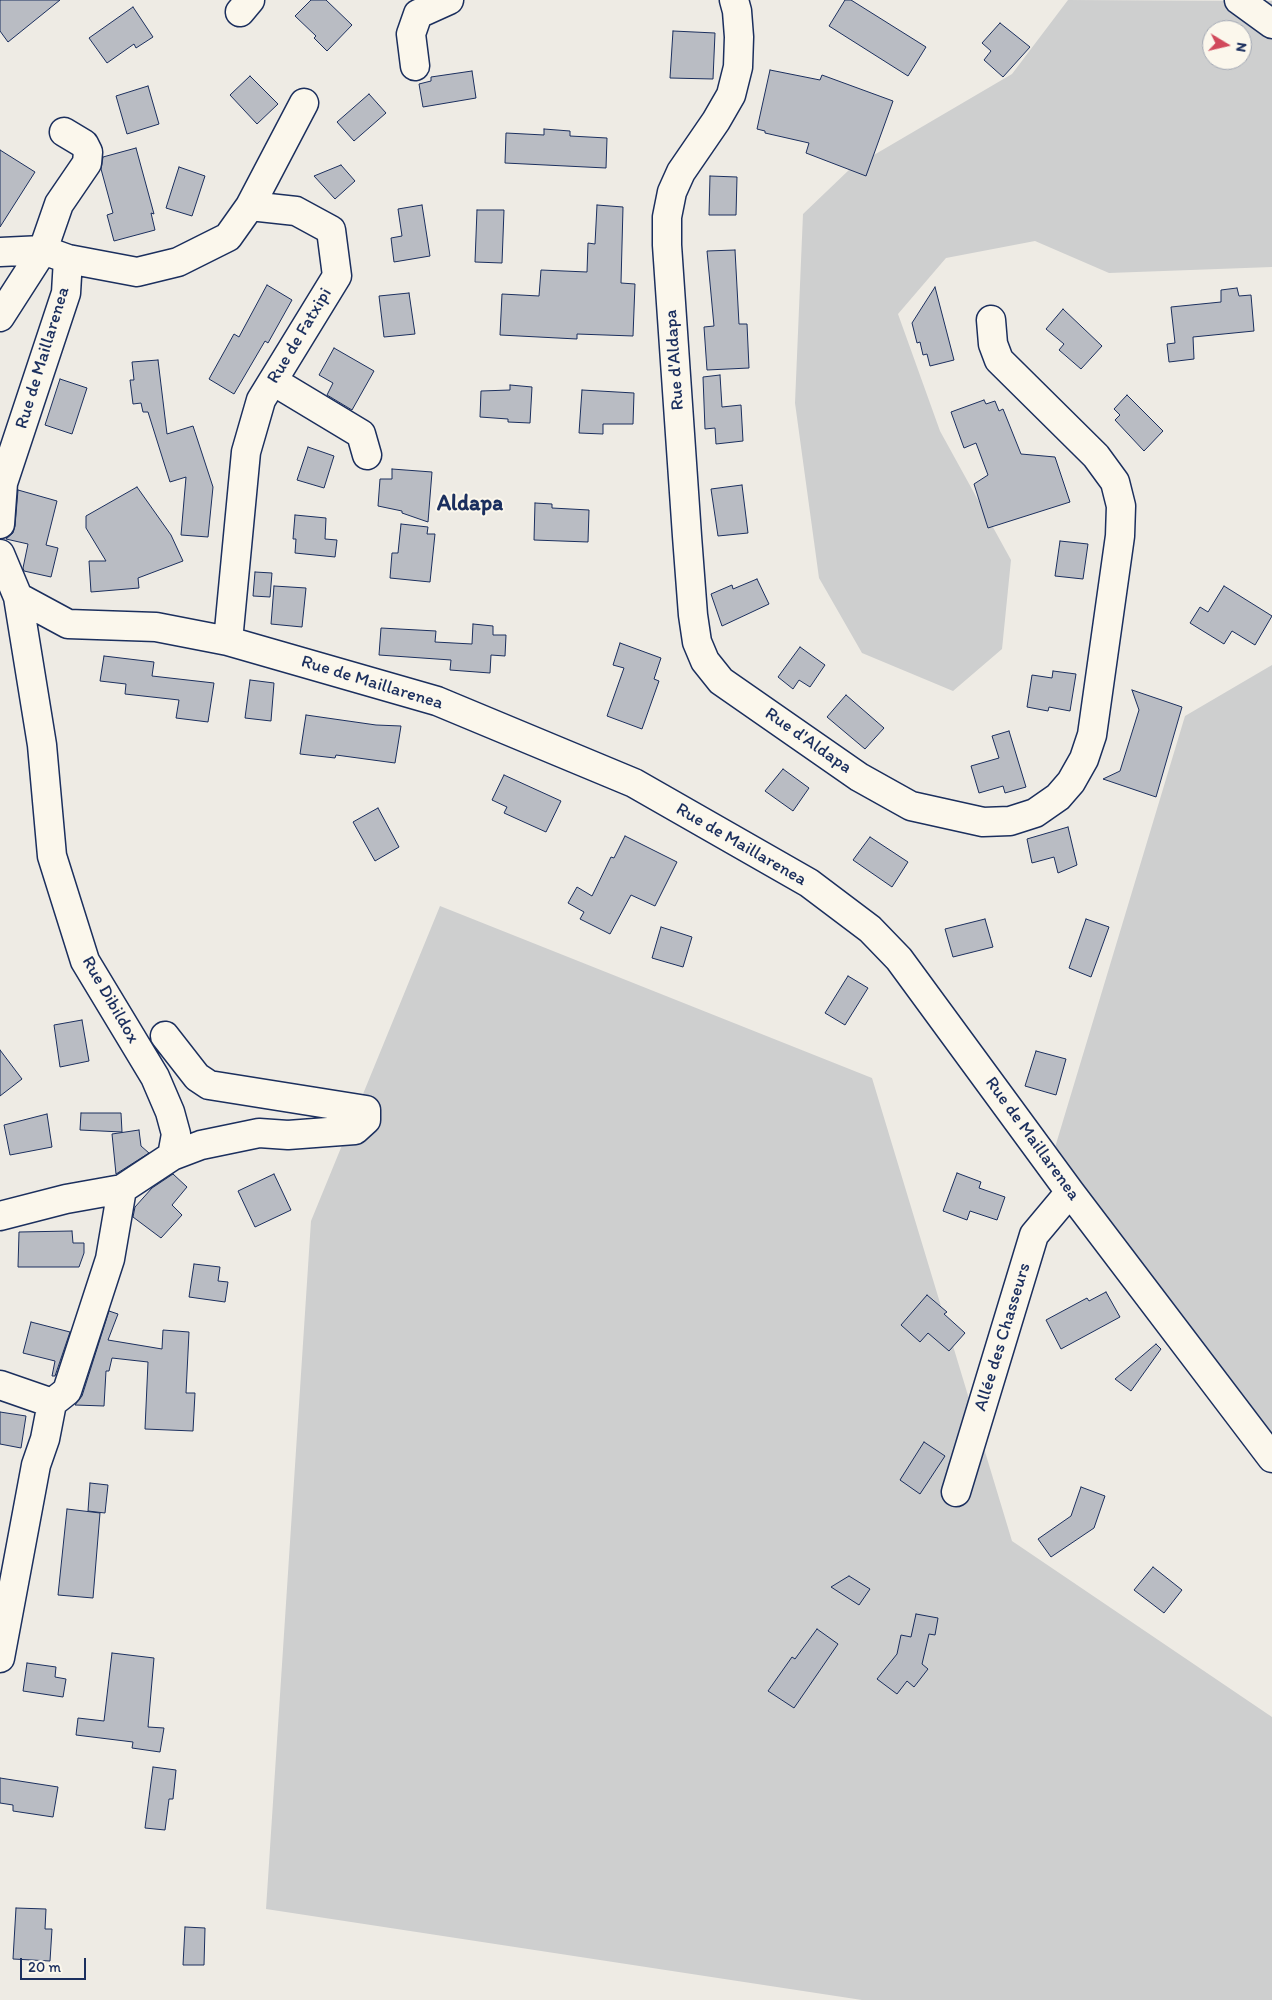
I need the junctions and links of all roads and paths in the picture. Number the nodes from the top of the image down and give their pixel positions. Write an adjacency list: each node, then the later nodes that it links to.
1 (449, 0): 5 (street)
2 (734, 0): 12 (street, Rue d'Aldapa)
3 (1239, 0): 4 (street)
4 (1272, 24)
5 (415, 66)
6 (304, 103): 8 (street)
7 (64, 132): 10 (street)
8 (250, 206): 10 (street); 13 (street, Rue de Fatxipi)
9 (0, 252): 10 (street)
10 (56, 254): 11 (street); 15 (street, Rue de Maillarenea)
11 (0, 317)
12 (991, 320)
13 (272, 381): 14 (street); 18 (street, Rue de Fatxipi)
14 (368, 455)
15 (0, 524)
16 (0, 554): 17 (street)
17 (18, 596): 18 (street, Rue de Maillarenea); 20 (street, Rue Dibildox)
18 (228, 641): 22 (street, Rue de Maillarenea)
19 (165, 1036): 20 (street)
20 (172, 1156): 21 (street)
21 (122, 1189): 23 (street); 25 (street)
22 (1070, 1192): 26 (street, Rue de Maillarenea); 27 (street, Allée des Chasseurs)
23 (0, 1216)
24 (0, 1385): 25 (street)
25 (52, 1403): 28 (street)
26 (1272, 1458)
27 (956, 1492)
28 (0, 1658)

